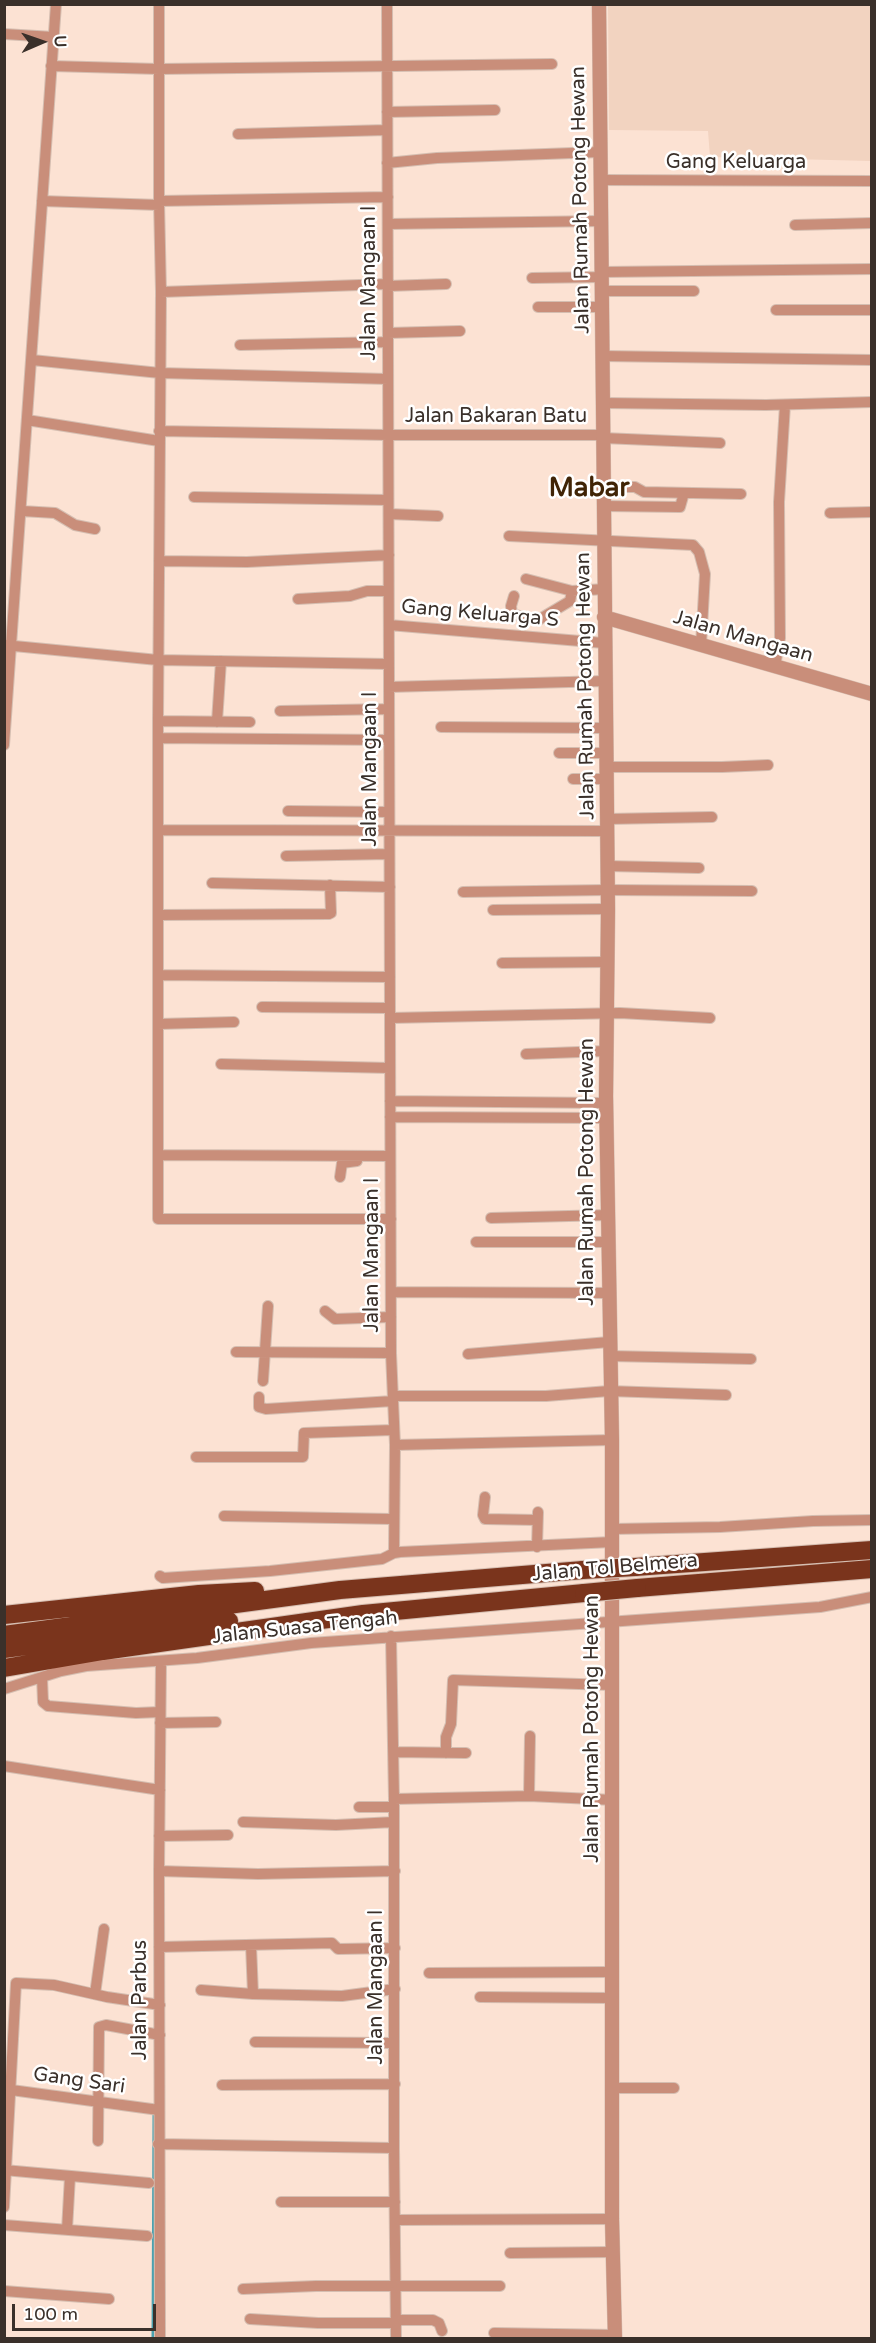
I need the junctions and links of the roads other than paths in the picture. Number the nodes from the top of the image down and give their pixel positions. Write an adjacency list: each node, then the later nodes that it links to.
1 (56, 4): 6 (street)
2 (159, 4): 10 (street)
3 (387, 4): 9 (street, Jalan Mangaan I)
4 (599, 4): 15 (street, Jalan Rumah Potong Hewan)
5 (4, 34): 6 (street)
6 (53, 37): 8 (street)
7 (552, 64): 9 (street)
8 (51, 66): 10 (street); 20 (street)
9 (387, 66): 10 (street); 11 (street, Jalan Mangaan I)
10 (159, 69): 21 (street)
11 (387, 111): 12 (street); 13 (street, Jalan Mangaan I)
12 (495, 111)
13 (387, 130): 14 (street); 16 (street, Jalan Mangaan I)
14 (237, 134)
15 (600, 152): 16 (street); 17 (street, Jalan Rumah Potong Hewan)
16 (387, 163): 19 (street, Jalan Mangaan I)
17 (601, 180): 18 (street, Gang Keluarga); 22 (street, Jalan Rumah Potong Hewan)
18 (872, 181)
19 (388, 197): 21 (street); 23 (street, Jalan Mangaan I)
20 (42, 201): 21 (street); 41 (street)
21 (159, 203): 32 (street)
22 (601, 221): 23 (street); 28 (street, Jalan Rumah Potong Hewan)
23 (388, 224): 30 (street, Jalan Mangaan I)
24 (872, 224): 25 (street)
25 (795, 225)
26 (872, 269): 28 (street)
27 (532, 278): 28 (street)
28 (602, 280): 31 (street); 34 (street, Jalan Rumah Potong Hewan)
29 (446, 284): 30 (street)
30 (388, 285): 32 (street); 38 (street, Jalan Mangaan I)
31 (694, 291)
32 (161, 292): 43 (street)
33 (538, 307): 34 (street)
34 (602, 307): 40 (street, Jalan Rumah Potong Hewan)
35 (776, 310): 36 (street)
36 (872, 310)
37 (460, 331): 38 (street)
38 (388, 338): 39 (street); 44 (street, Jalan Mangaan I)
39 (240, 345)
40 (602, 356): 42 (street); 45 (street, Jalan Rumah Potong Hewan)
41 (32, 360): 43 (street); 48 (street)
42 (872, 360)
43 (160, 373): 44 (street); 50 (street)
44 (388, 379): 49 (street, Jalan Mangaan I)
45 (603, 402): 47 (street); 51 (street, Jalan Rumah Potong Hewan)
46 (872, 402): 47 (street)
47 (785, 405): 83 (street)
48 (27, 420): 50 (street, Jalan Bakaran Batu); 59 (street)
49 (388, 435): 50 (street, Jalan Bakaran Batu); 51 (street, Jalan Bakaran Batu); 57 (street, Jalan Mangaan I)
50 (159, 436): 68 (street)
51 (603, 437): 52 (street, Jalan Bakaran Batu); 53 (street, Jalan Rumah Potong Hewan)
52 (720, 443)
53 (603, 487): 54 (street); 58 (street, Jalan Rumah Potong Hewan)
54 (684, 493): 55 (street); 58 (street)
55 (741, 494)
56 (194, 497): 57 (street)
57 (388, 500): 62 (street, Jalan Mangaan I)
58 (604, 506): 66 (street, Jalan Rumah Potong Hewan)
59 (22, 511): 64 (street); 78 (street)
60 (872, 512): 61 (street)
61 (830, 513)
62 (389, 514): 63 (street); 67 (street, Jalan Mangaan I)
63 (438, 516)
64 (95, 529)
65 (509, 536): 66 (street)
66 (604, 541): 70 (street, Jalan Rumah Potong Hewan); 79 (street)
67 (388, 555): 68 (street); 71 (street, Jalan Mangaan I)
68 (159, 561): 80 (street)
69 (526, 579): 72 (street)
70 (605, 589): 72 (street); 75 (street, Jalan Rumah Potong Hewan)
71 (388, 591): 74 (street); 76 (street, Jalan Mangaan I)
72 (572, 591): 73 (street)
73 (514, 596)
74 (297, 599)
75 (604, 617): 77 (street, Jalan Rumah Potong Hewan); 79 (street, Jalan Mangaan)
76 (389, 625): 77 (street, Gang Keluarga S); 82 (street, Jalan Mangaan I)
77 (604, 643): 84 (street, Jalan Rumah Potong Hewan)
78 (8, 645): 80 (street); 97 (street)
79 (701, 645): 83 (street, Jalan Mangaan)
80 (158, 660): 81 (street); 89 (street)
81 (221, 662): 82 (street); 90 (street)
82 (389, 664): 85 (street, Jalan Mangaan I)
83 (775, 666): 86 (street, Jalan Mangaan)
84 (604, 681): 85 (street); 93 (street, Jalan Rumah Potong Hewan)
85 (389, 687): 87 (street, Jalan Mangaan I)
86 (872, 693)
87 (389, 710): 88 (street); 96 (street, Jalan Mangaan I)
88 (280, 711)
89 (158, 721): 90 (street); 94 (street)
90 (220, 722): 91 (street); 95 (street)
91 (250, 723)
92 (441, 727): 93 (street)
93 (605, 728): 100 (street, Jalan Rumah Potong Hewan)
94 (158, 738): 95 (street); 107 (street)
95 (224, 738): 96 (street)
96 (389, 740): 103 (street, Jalan Mangaan I)
97 (4, 745)
98 (559, 753): 100 (street)
99 (768, 765): 100 (street)
100 (606, 766): 101 (street); 105 (street, Jalan Rumah Potong Hewan)
101 (573, 779)
102 (288, 812): 103 (street)
103 (389, 812): 106 (street, Jalan Mangaan I)
104 (712, 817): 105 (street)
105 (607, 825): 106 (street); 110 (street, Jalan Rumah Potong Hewan)
106 (389, 829): 107 (street); 108 (street, Jalan Mangaan I)
107 (158, 830): 122 (street)
108 (389, 854): 109 (street); 114 (street, Jalan Mangaan I)
109 (286, 855)
110 (607, 866): 111 (street); 115 (street, Jalan Rumah Potong Hewan)
111 (699, 868)
112 (212, 883): 113 (street)
113 (330, 885): 114 (street); 122 (street)
114 (390, 887): 126 (street, Jalan Mangaan I)
115 (608, 890): 116 (street); 118 (street); 120 (street, Jalan Rumah Potong Hewan)
116 (752, 891)
117 (463, 892): 118 (street)
118 (544, 892): 119 (street)
119 (545, 909): 120 (street); 121 (street)
120 (608, 909): 123 (street, Jalan Rumah Potong Hewan)
121 (493, 910)
122 (158, 915): 125 (street)
123 (607, 962): 124 (street); 129 (street, Jalan Rumah Potong Hewan)
124 (502, 963)
125 (158, 975): 126 (street); 132 (street)
126 (390, 977): 128 (street, Jalan Mangaan I)
127 (262, 1007): 128 (street)
128 (390, 1013): 129 (street); 136 (street, Jalan Mangaan I)
129 (606, 1013): 130 (street); 133 (street, Jalan Rumah Potong Hewan)
130 (710, 1018)
131 (234, 1022): 132 (street)
132 (158, 1024): 141 (street)
133 (606, 1051): 134 (street); 138 (street, Jalan Rumah Potong Hewan)
134 (526, 1054)
135 (221, 1064): 136 (street)
136 (390, 1068): 137 (street, Jalan Mangaan I)
137 (390, 1101): 138 (street); 139 (street, Jalan Mangaan I)
138 (606, 1103): 140 (street, Jalan Rumah Potong Hewan)
139 (390, 1117): 140 (street); 142 (street, Jalan Mangaan I)
140 (607, 1118): 144 (street, Jalan Rumah Potong Hewan)
141 (158, 1155): 142 (street); 146 (street)
142 (390, 1158): 143 (street); 146 (street, Jalan Mangaan I)
143 (340, 1176)
144 (608, 1215): 145 (street); 148 (street, Jalan Rumah Potong Hewan)
145 (491, 1218)
146 (390, 1219): 149 (street, Jalan Mangaan I)
147 (476, 1242): 148 (street)
148 (608, 1242): 150 (street, Jalan Rumah Potong Hewan)
149 (391, 1292): 150 (street); 153 (street, Jalan Mangaan I)
150 (609, 1293): 154 (street, Jalan Rumah Potong Hewan)
151 (268, 1306): 156 (street)
152 (325, 1311): 153 (street)
153 (391, 1317): 157 (street, Jalan Mangaan I)
154 (609, 1349): 158 (street); 159 (street); 161 (street, Jalan Rumah Potong Hewan)
155 (236, 1352): 156 (street)
156 (266, 1352): 157 (street); 160 (street)
157 (391, 1353): 164 (street, Jalan Mangaan I)
158 (468, 1354)
159 (751, 1359)
160 (263, 1381)
161 (609, 1391): 162 (street); 164 (street); 166 (street, Jalan Rumah Potong Hewan)
162 (726, 1395)
163 (259, 1397): 164 (street)
164 (393, 1398): 165 (street, Jalan Mangaan I)
165 (393, 1430): 167 (street, Jalan Mangaan I); 168 (street)
166 (612, 1440): 167 (street); 173 (street, Jalan Rumah Potong Hewan)
167 (394, 1445): 171 (street, Jalan Mangaan I)
168 (196, 1457)
169 (484, 1497): 174 (street)
170 (224, 1516): 171 (street)
171 (392, 1519): 176 (street, Jalan Mangaan I)
172 (872, 1520): 173 (street)
173 (612, 1535): 174 (street); 185 (street, Jalan Rumah Potong Hewan)
174 (537, 1547): 176 (street)
175 (872, 1550): 179 (highway, Jalan Tol Belmera, bridge)
176 (394, 1553): 178 (street)
177 (872, 1569): 183 (highway, Jalan Tol Belmera, bridge)
178 (159, 1576)
179 (374, 1586): 181 (highway); 186 (highway)
180 (872, 1597): 185 (street, Jalan Suasa Tengah)
181 (113, 1603): 182 (highway); 184 (highway)
182 (4, 1614)
183 (363, 1614): 188 (highway); 190 (highway)
184 (4, 1620)
185 (612, 1623): 187 (street, Jalan Suasa Tengah); 192 (street, Jalan Rumah Potong Hewan)
186 (4, 1635)
187 (391, 1636): 189 (street, Jalan Suasa Tengah); 197 (street, Jalan Mangaan I)
188 (4, 1649)
189 (161, 1661): 191 (street, Jalan Suasa Tengah); 194 (street, Jalan Parbus)
190 (4, 1668)
191 (42, 1677): 193 (street, Jalan Suasa Tengah); 194 (street)
192 (611, 1684): 198 (street); 203 (street, Jalan Rumah Potong Hewan)
193 (4, 1689)
194 (160, 1717): 195 (street); 201 (street, Jalan Parbus)
195 (216, 1722)
196 (530, 1736): 202 (street)
197 (394, 1752): 198 (street); 204 (street, Jalan Mangaan I)
198 (446, 1753): 199 (street)
199 (466, 1753)
200 (4, 1766): 201 (street)
201 (160, 1790): 209 (street, Jalan Parbus)
202 (529, 1796): 203 (street); 204 (street)
203 (613, 1800): 216 (street, Jalan Rumah Potong Hewan)
204 (394, 1803): 205 (street); 207 (street, Jalan Mangaan I)
205 (359, 1807)
206 (243, 1822): 207 (street)
207 (394, 1822): 211 (street, Jalan Mangaan I)
208 (228, 1835): 209 (street)
209 (159, 1836): 210 (street, Jalan Parbus)
210 (159, 1870): 211 (street); 214 (street, Jalan Parbus)
211 (395, 1871): 215 (street, Jalan Mangaan I)
212 (104, 1929): 220 (street)
213 (251, 1945): 214 (street); 215 (street); 221 (street)
214 (159, 1947): 224 (street, Jalan Parbus)
215 (395, 1948): 218 (street, Jalan Mangaan I)
216 (612, 1972): 217 (street); 223 (street, Jalan Rumah Potong Hewan)
217 (429, 1973)
218 (395, 1989): 221 (street); 227 (street, Jalan Mangaan I)
219 (201, 1990): 221 (street)
220 (95, 1994): 224 (street); 232 (street)
221 (253, 1994)
222 (480, 1997): 223 (street)
223 (613, 1998): 230 (street, Jalan Rumah Potong Hewan)
224 (156, 2004): 225 (street, Jalan Parbus)
225 (157, 2034): 233 (street); 234 (street, Jalan Parbus)
226 (255, 2042): 227 (street)
227 (394, 2043): 228 (street, Jalan Mangaan I)
228 (395, 2084): 229 (street); 237 (street, Jalan Mangaan I)
229 (222, 2085)
230 (614, 2088): 231 (street); 244 (street, Jalan Rumah Potong Hewan)
231 (674, 2088)
232 (8, 2089): 233 (street, Gang Sari); 238 (street)
233 (99, 2102): 234 (street, Gang Sari); 235 (street)
234 (155, 2110): 236 (street, Jalan Parbus)
235 (98, 2141)
236 (158, 2144): 237 (street); 261 (street, Jalan Parbus)
237 (394, 2148): 242 (street, Jalan Mangaan I)
238 (6, 2170): 239 (street); 243 (street)
239 (70, 2176): 240 (street); 247 (street)
240 (149, 2183)
241 (281, 2202): 242 (street)
242 (395, 2202): 245 (street, Jalan Mangaan I)
243 (4, 2207)
244 (612, 2219): 245 (street); 249 (street, Jalan Rumah Potong Hewan)
245 (396, 2220): 251 (street, Jalan Mangaan I)
246 (4, 2225): 247 (street)
247 (67, 2230): 248 (street)
248 (147, 2236)
249 (613, 2252): 250 (street); 260 (street, Jalan Rumah Potong Hewan)
250 (510, 2253)
251 (396, 2286): 252 (street); 253 (street); 257 (street, Jalan Mangaan I)
252 (500, 2286)
253 (243, 2289)
254 (4, 2291): 255 (street)
255 (109, 2300)
256 (250, 2319): 257 (street)
257 (397, 2322): 258 (street); 262 (street, Jalan Mangaan I)
258 (442, 2331)
259 (494, 2333): 260 (street)
260 (615, 2337)
261 (160, 2338)
262 (396, 2338)

